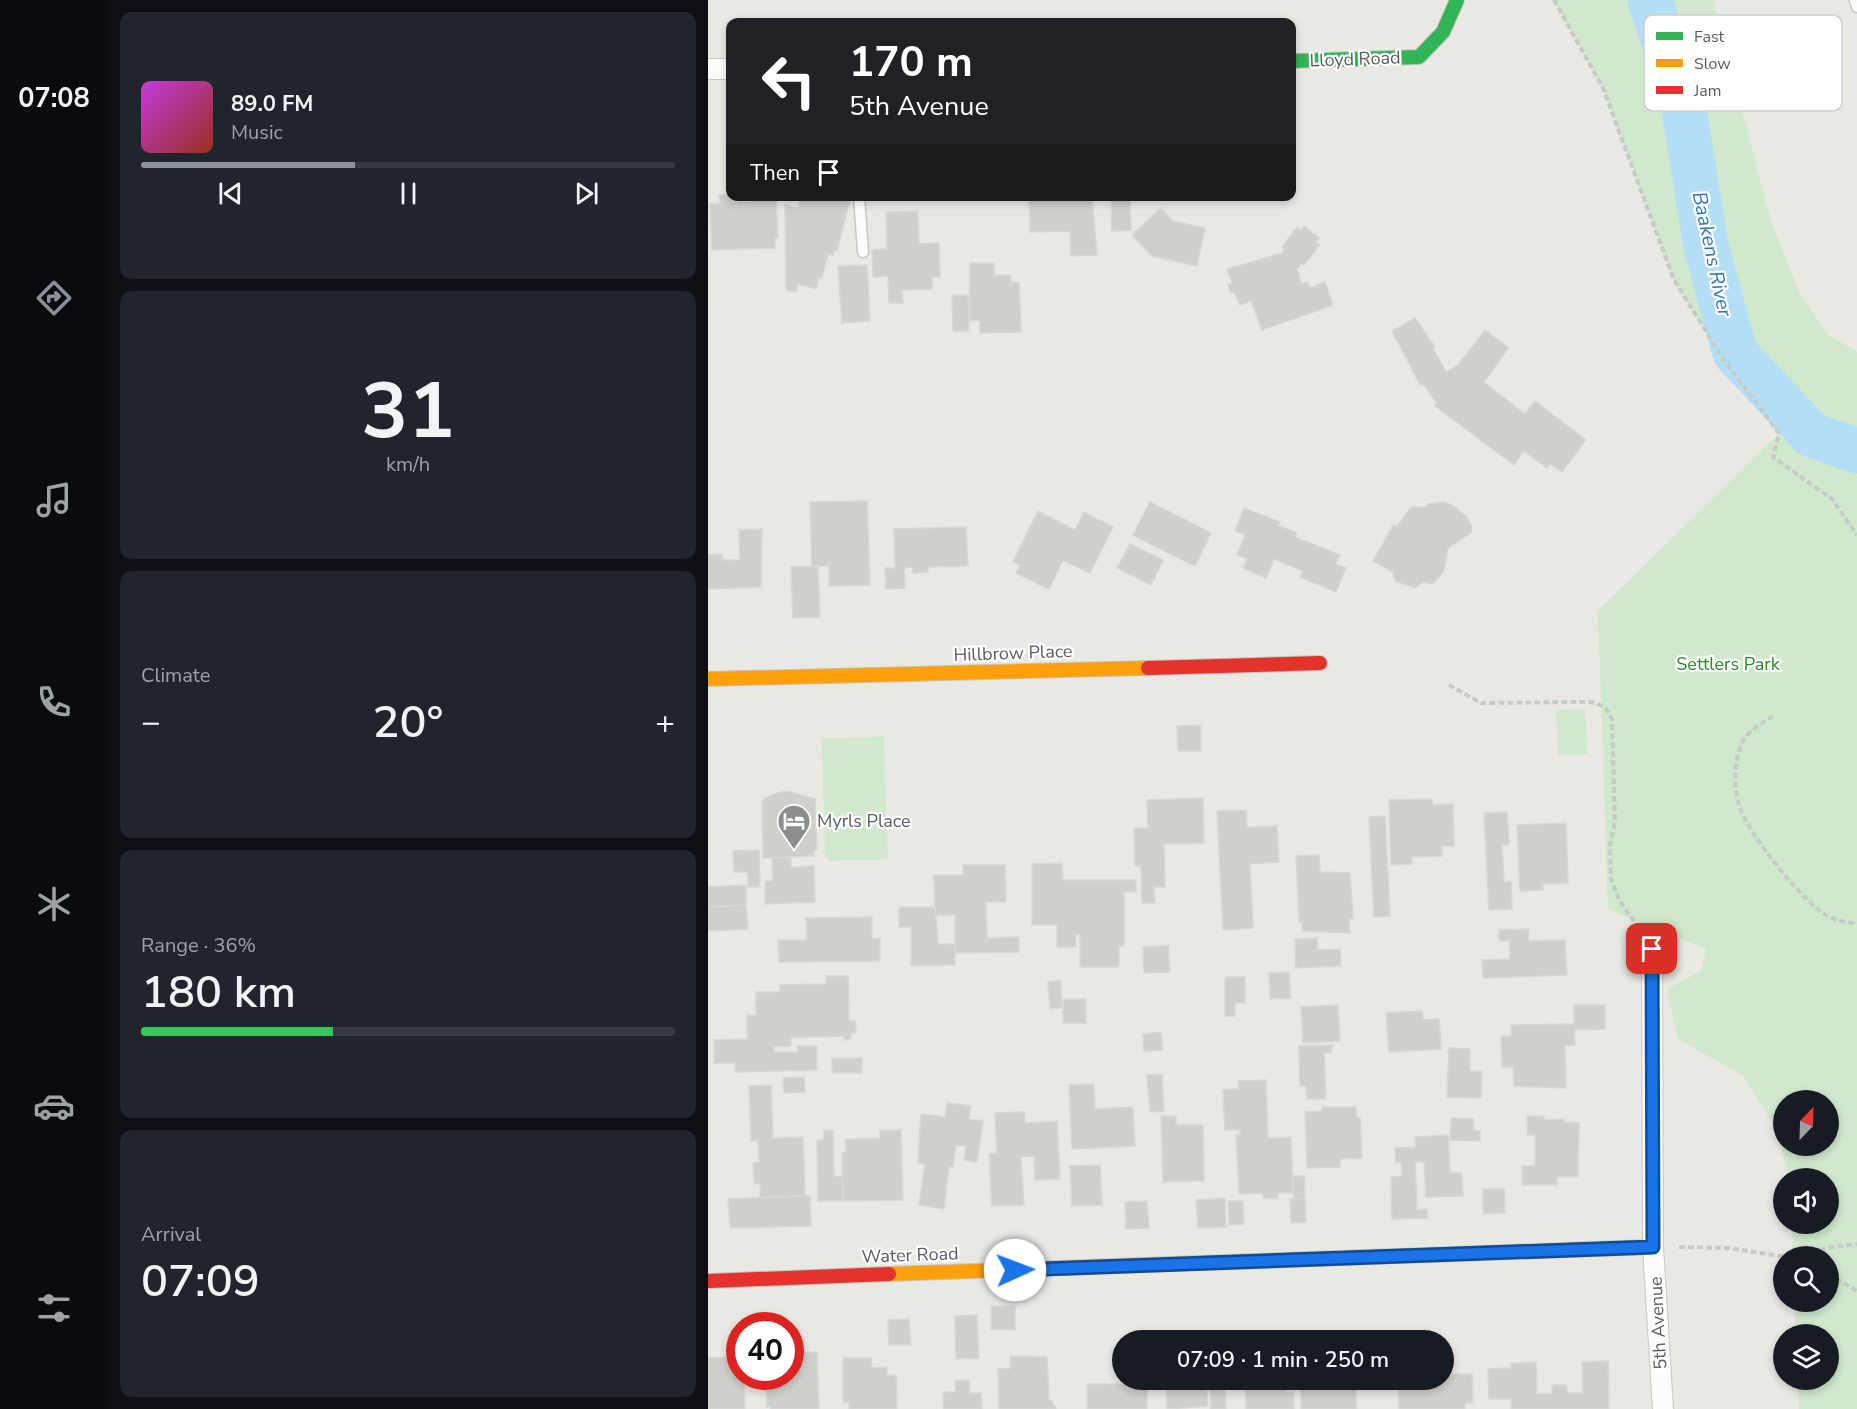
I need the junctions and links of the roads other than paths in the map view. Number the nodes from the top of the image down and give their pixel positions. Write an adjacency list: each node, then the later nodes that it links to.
1 (1457, 0): 4 (street, Lloyd Road)
2 (1855, 0): 3 (lane)
3 (1857, 8)
4 (1296, 61)
5 (708, 69): 6 (street)
6 (726, 69)
7 (859, 201): 8 (lane)
8 (863, 252)
9 (1320, 663): 10 (street, Hillbrow Place)
10 (708, 679)
11 (1652, 949): 12 (street, 5th Avenue)
12 (1653, 1247): 13 (street, Water Road); 14 (street, 5th Avenue)
13 (708, 1281)
14 (1663, 1409)

